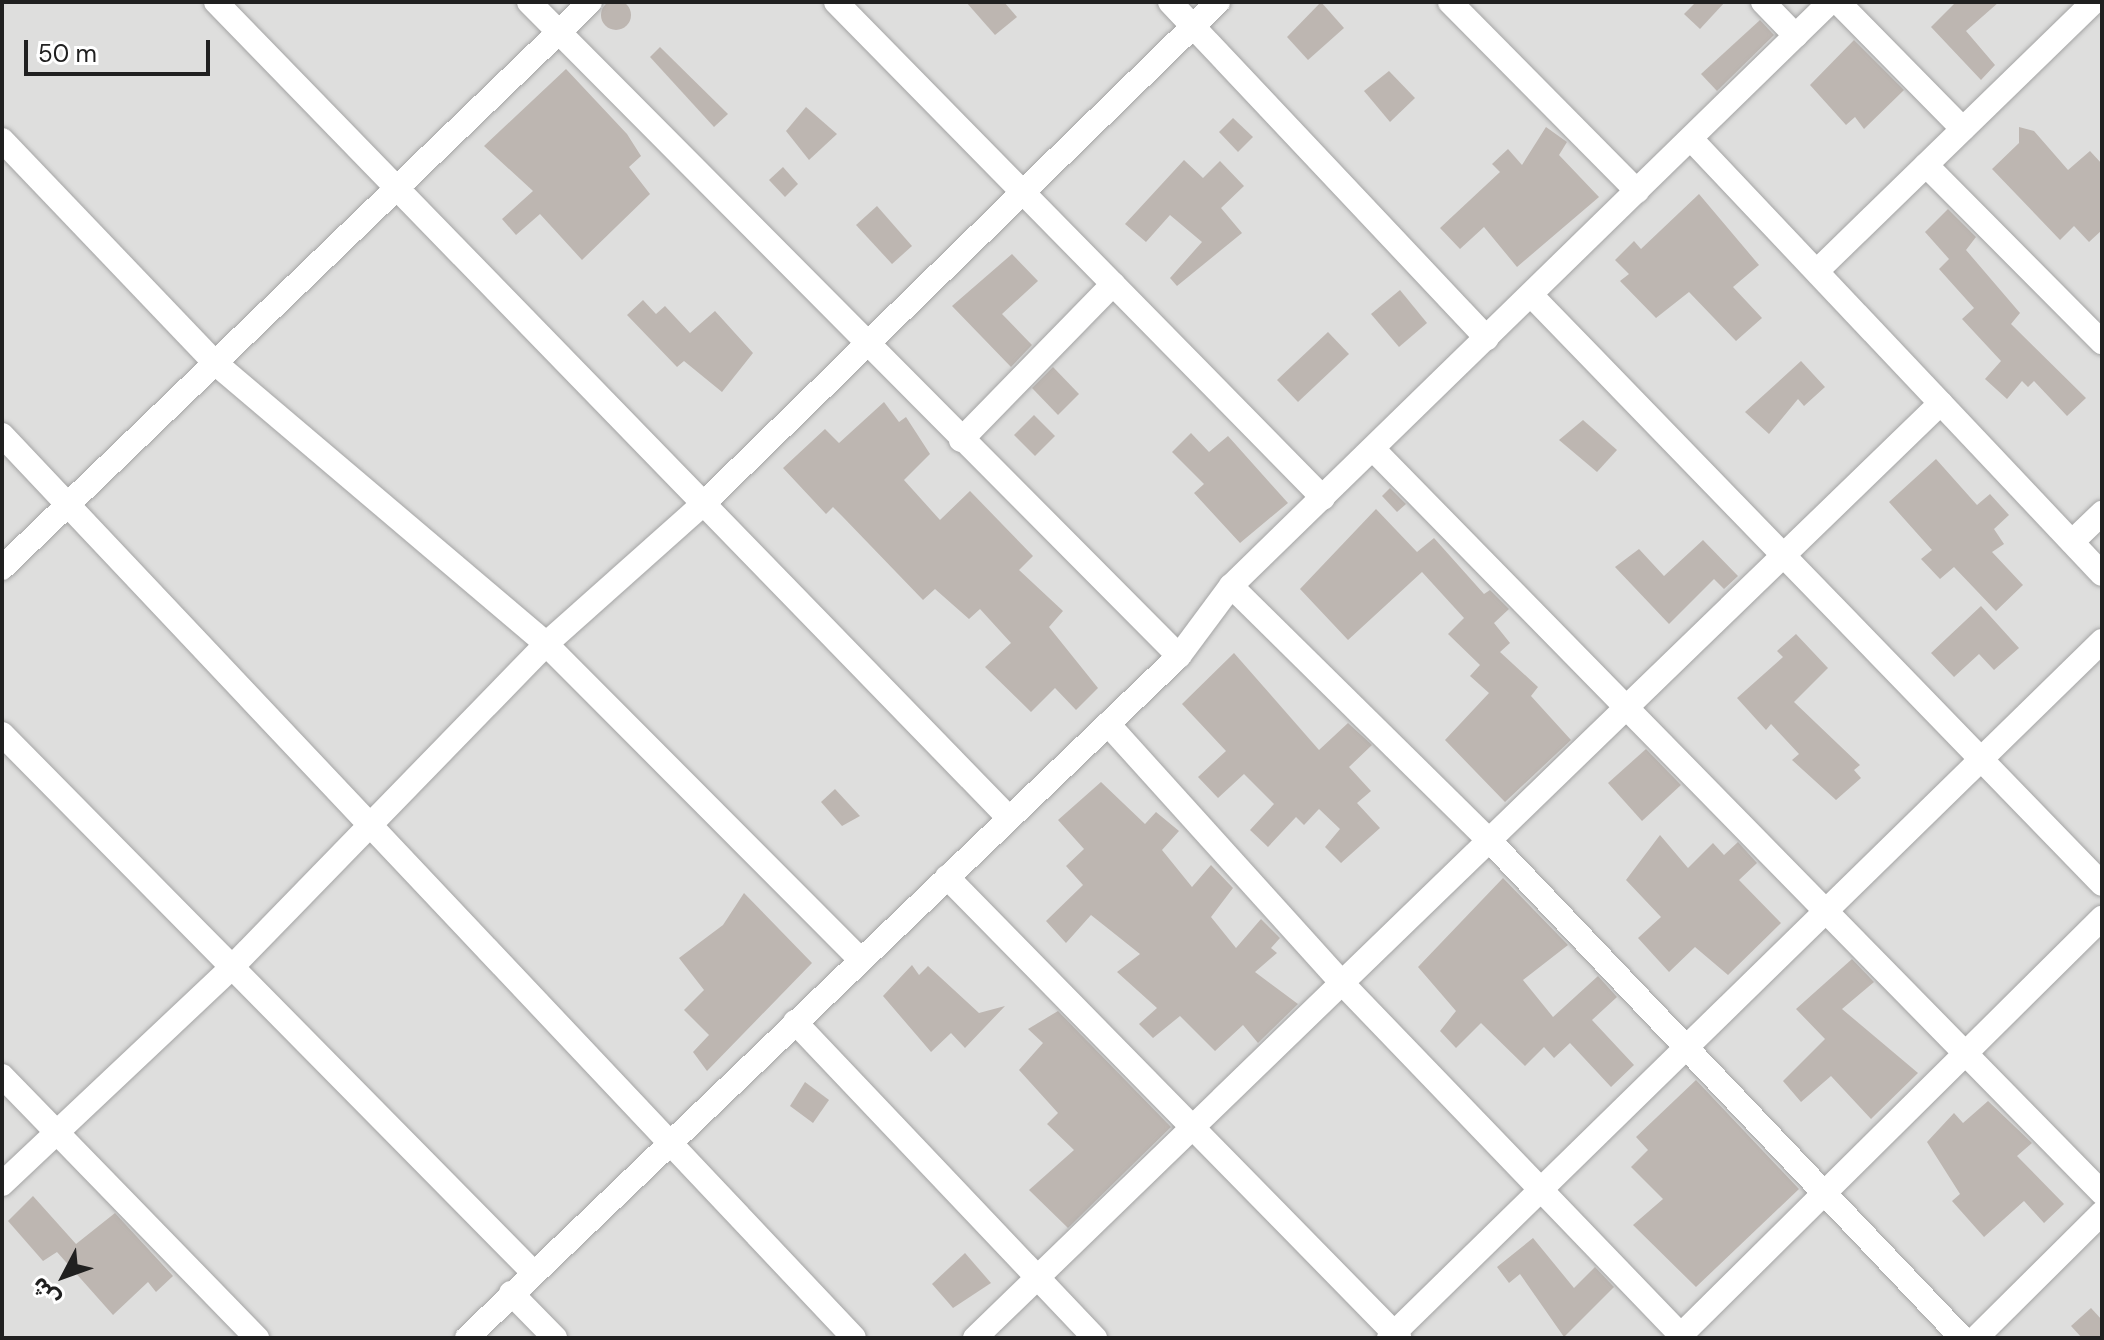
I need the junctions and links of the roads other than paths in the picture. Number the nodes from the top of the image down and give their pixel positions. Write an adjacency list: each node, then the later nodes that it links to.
1 (216, 2): 19 (street)
2 (529, 2): 13 (street)
3 (590, 2): 13 (street)
4 (836, 2): 21 (street)
5 (1170, 2): 12 (street)
6 (1218, 2): 12 (street)
7 (1450, 2): 20 (street)
8 (1763, 2): 14 (street)
9 (1830, 2): 14 (street)
10 (1838, 2): 15 (street)
11 (2094, 2): 15 (street)
12 (1193, 26): 21 (street); 26 (street)
13 (559, 32): 19 (street); 27 (street)
14 (1796, 36): 16 (street)
15 (1963, 129): 18 (street)
16 (1691, 139): 20 (street); 22 (street)
17 (2, 140): 28 (street)
18 (1926, 165): 22 (street); 25 (street)
19 (393, 188): 28 (street); 35 (street)
20 (1637, 191): 24 (street)
21 (1023, 192): 23 (street); 27 (street)
22 (1817, 271): 29 (street)
23 (1113, 284): 31 (street); 33 (street)
24 (1531, 295): 26 (street); 38 (street)
25 (2097, 328)
26 (1487, 338): 32 (street)
27 (865, 346): 31 (street); 35 (street)
28 (214, 362): 34 (street); 43 (street)
29 (1941, 403): 37 (street); 38 (street)
30 (2, 435): 34 (street)
31 (961, 440): 44 (street)
32 (1373, 449): 33 (street); 45 (street)
33 (1323, 498): 41 (street)
34 (68, 505): 39 (street); 50 (street)
35 (701, 506): 43 (street); 49 (street)
36 (2102, 513): 37 (street)
37 (2072, 542): 40 (street)
38 (1783, 556): 45 (street); 48 (street)
39 (2, 568)
40 (2102, 574)
41 (1231, 586): 44 (street); 51 (street)
42 (2102, 641): 48 (street)
43 (546, 644): 50 (street); 56 (street)
44 (1179, 656): 46 (street)
45 (1626, 707): 51 (street); 54 (street)
46 (1108, 724): 49 (street); 58 (street)
47 (2, 734): 57 (street)
48 (1980, 760): 53 (street); 54 (street)
49 (1009, 818): 52 (street)
50 (371, 826): 57 (street); 65 (street)
51 (1489, 840): 58 (street); 60 (street)
52 (947, 877): 56 (street); 63 (street)
53 (2102, 884)
54 (1826, 911): 60 (street); 61 (street)
55 (2102, 918): 61 (street)
56 (861, 960): 59 (street)
57 (234, 965): 64 (street); 71 (street)
58 (1342, 983): 63 (street); 67 (street)
59 (795, 1022): 65 (street); 72 (street)
60 (1685, 1049): 67 (street); 69 (street)
61 (1966, 1053): 68 (street); 69 (street)
62 (2, 1076): 64 (street)
63 (1194, 1126): 72 (street); 74 (street)
64 (56, 1132): 66 (street); 76 (street)
65 (669, 1142): 71 (street); 79 (street)
66 (2, 1184)
67 (1541, 1190): 74 (street); 75 (street)
68 (2102, 1193)
69 (1824, 1194): 75 (street); 82 (street)
70 (2102, 1213): 83 (street)
71 (533, 1272): 73 (street)
72 (1036, 1277): 80 (street); 81 (street)
73 (511, 1293): 77 (street); 78 (street)
74 (1394, 1336)
75 (1681, 1337)
76 (257, 1338)
77 (467, 1338)
78 (555, 1338)
79 (854, 1338)
80 (975, 1338)
81 (1095, 1338)
82 (1962, 1338)
83 (1976, 1338)

